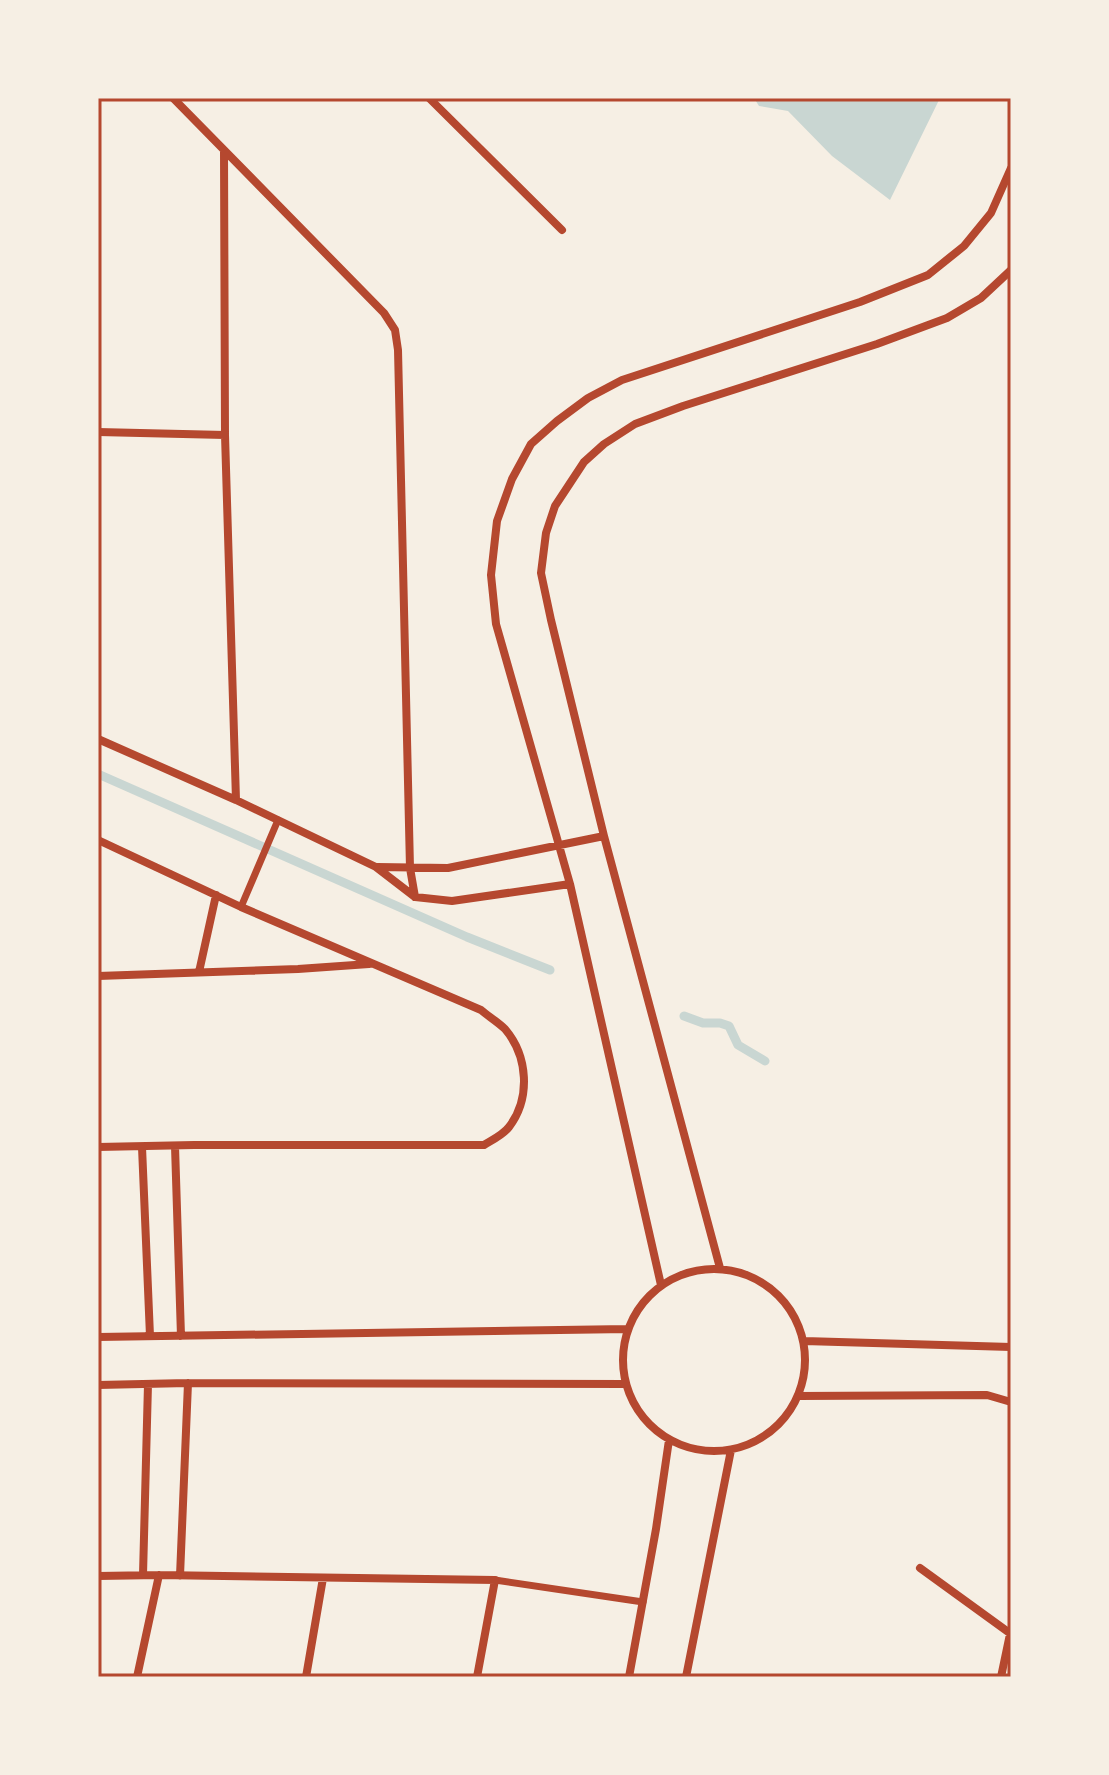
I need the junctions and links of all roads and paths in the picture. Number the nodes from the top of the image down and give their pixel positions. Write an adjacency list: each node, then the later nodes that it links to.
1 (173, 98): 3 (street)
2 (429, 98): 5 (street)
3 (224, 150): 8 (street); 16 (street)
4 (1011, 168): 14 (street)
5 (562, 230)
6 (1011, 270): 12 (street)
7 (98, 432): 8 (street)
8 (225, 435): 10 (street)
9 (98, 739): 10 (street)
10 (236, 800): 11 (street)
11 (278, 820): 15 (street); 20 (street)
12 (604, 836): 14 (street); 27 (street)
13 (98, 840): 18 (street)
14 (561, 846): 16 (street); 17 (street)
15 (376, 867): 16 (street); 19 (street)
16 (410, 868): 19 (street)
17 (570, 884): 19 (street); 28 (street)
18 (216, 895): 20 (street); 22 (street)
19 (415, 897)
20 (241, 907): 21 (street)
21 (374, 964): 22 (street); 24 (street)
22 (199, 972): 23 (street)
23 (98, 976)
24 (175, 1146): 26 (street); 31 (street)
25 (98, 1147): 26 (street)
26 (142, 1147): 30 (street)
27 (720, 1268): 28 (street); 33 (street)
28 (661, 1285): 29 (street)
29 (628, 1329): 31 (street); 37 (street)
30 (150, 1336): 31 (street); 32 (street)
31 (181, 1336)
32 (98, 1337)
33 (804, 1341): 34 (street); 39 (street)
34 (1011, 1347)
35 (188, 1383): 36 (street); 37 (street); 47 (street)
36 (148, 1384): 38 (street); 44 (street)
37 (626, 1384): 41 (street)
38 (98, 1385)
39 (799, 1396): 40 (street); 42 (street)
40 (1011, 1402)
41 (669, 1440): 42 (street); 50 (street)
42 (731, 1450): 56 (street)
43 (920, 1568): 51 (street)
44 (143, 1575): 45 (street); 46 (street)
45 (159, 1575): 47 (street); 52 (street)
46 (98, 1576)
47 (180, 1576): 48 (street)
48 (323, 1578): 49 (street); 53 (street)
49 (495, 1580): 50 (street); 54 (street)
50 (643, 1602): 55 (street)
51 (1011, 1634): 57 (street)
52 (137, 1677)
53 (306, 1677)
54 (477, 1677)
55 (629, 1677)
56 (686, 1677)
57 (1001, 1677)

